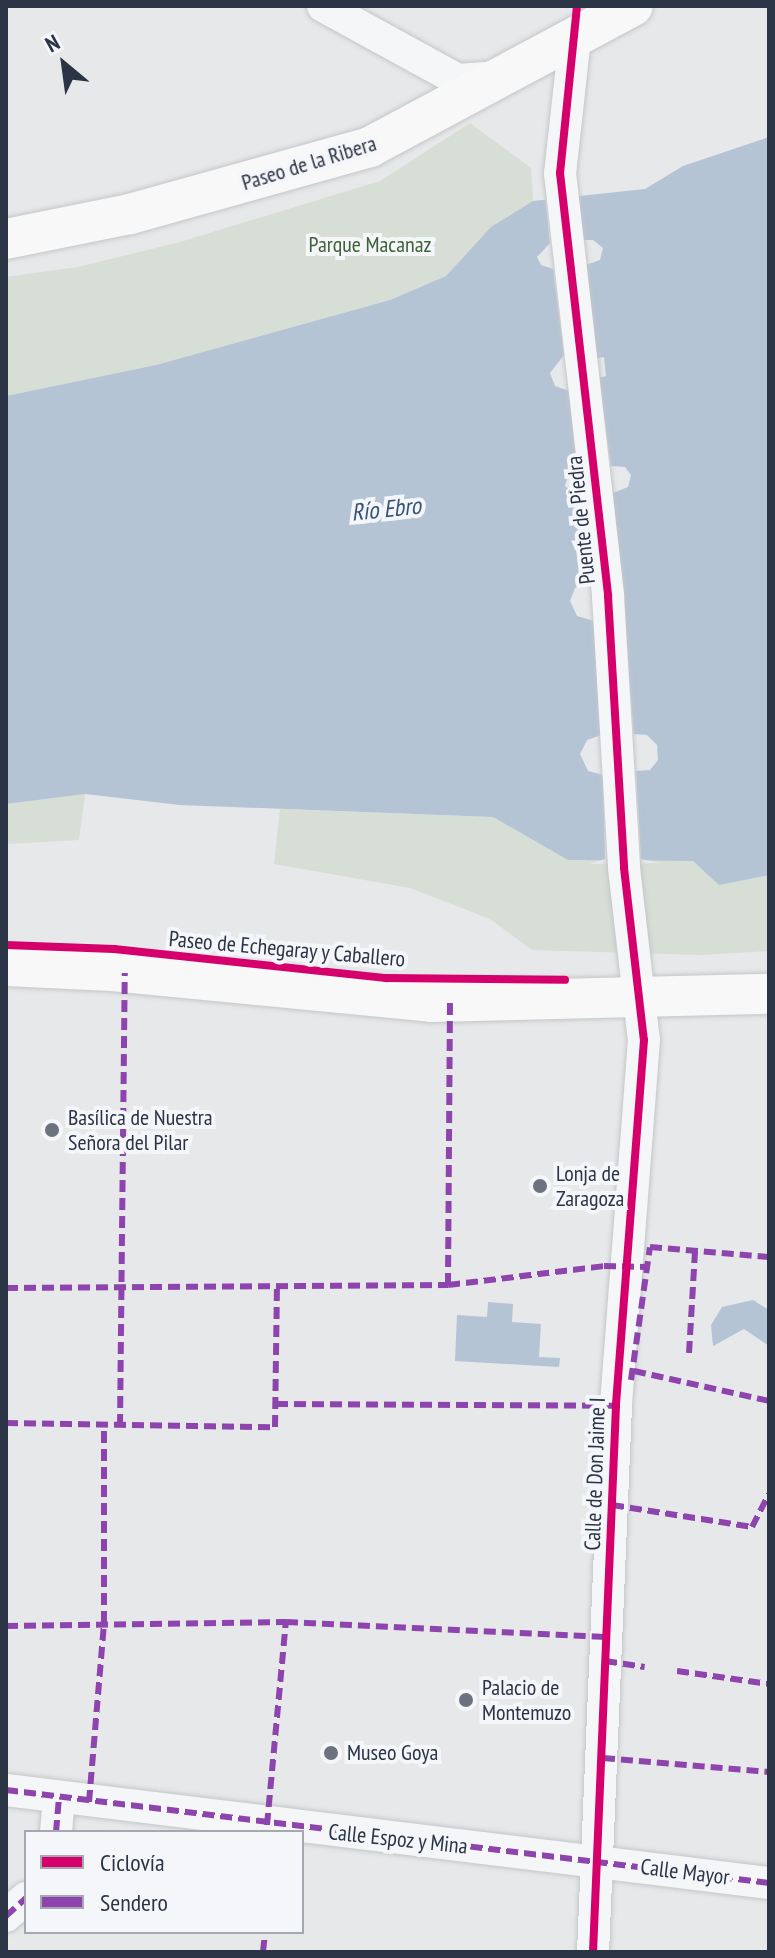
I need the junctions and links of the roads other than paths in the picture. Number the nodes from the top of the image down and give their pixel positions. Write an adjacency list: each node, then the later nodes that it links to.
1 (323, 6): 4 (street)
2 (633, 6): 3 (main road, Paseo de la Ribera)
3 (576, 22): 4 (main road, Paseo de la Ribera); 8 (street, Puente de Piedra)
4 (506, 76): 5 (main road, Paseo de la Ribera)
5 (6, 239)
6 (6, 966): 8 (main road, Paseo de Echegaray y Caballero)
7 (769, 994): 8 (main road, Paseo de Echegaray y Caballero)
8 (639, 999): 12 (street, Calle de Don Jaime I)
9 (6, 1790): 10 (street, Calle Espoz y Mina)
10 (59, 1797): 11 (street); 12 (street, Calle Espoz y Mina)
11 (56, 1830)
12 (600, 1862): 13 (street, Calle Mayor); 16 (street, Calle de Don Jaime I)
13 (769, 1883)
14 (24, 1900): 15 (street)
15 (6, 1916)
16 (593, 1952)

